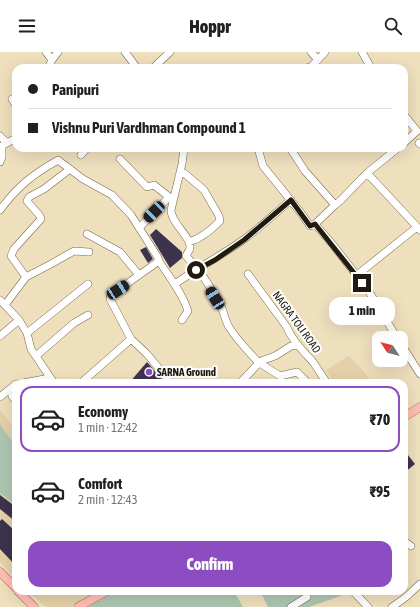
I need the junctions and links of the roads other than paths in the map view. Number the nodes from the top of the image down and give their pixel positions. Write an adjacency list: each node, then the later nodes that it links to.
1 (46, 52): 8 (street)
2 (58, 52): 8 (street)
3 (125, 52): 11 (street)
4 (170, 52): 12 (street)
5 (311, 52): 9 (street)
6 (325, 52): 9 (street)
7 (362, 52): 14 (street)
8 (52, 60): 10 (street)
9 (318, 60): 13 (street)
10 (50, 64)
11 (134, 64)
12 (157, 64)
13 (314, 64)
14 (369, 64)
15 (408, 119): 16 (street)
16 (418, 130): 18 (street)
17 (0, 136): 20 (street)
18 (408, 139)
19 (12, 140): 20 (street)
20 (3, 145): 28 (street)
21 (84, 152): 26 (street)
22 (183, 152): 31 (street)
23 (259, 152): 33 (street)
24 (293, 152): 34 (street)
25 (393, 152): 30 (street)
26 (81, 155)
27 (120, 159): 32 (street)
28 (0, 162)
29 (70, 169): 35 (street); 37 (street); 47 (street)
30 (367, 173): 34 (street); 38 (street)
31 (179, 176): 32 (street); 40 (street)
32 (171, 199): 37 (street); 40 (street)
33 (291, 200): 36 (street); 43 (street)
34 (334, 206): 36 (street)
35 (0, 210)
36 (315, 224): 46 (street)
37 (139, 228): 42 (street)
38 (418, 228): 46 (street)
39 (87, 234): 45 (street)
40 (190, 242): 43 (street)
41 (89, 252): 47 (street)
42 (158, 261): 45 (street); 49 (street)
43 (198, 269): 49 (street); 61 (street)
44 (248, 274): 58 (street, NAGRA TOLI ROAD)
45 (139, 275): 57 (street)
46 (357, 275): 54 (street)
47 (26, 276): 50 (street)
48 (88, 284): 55 (street)
49 (175, 284): 53 (street)
50 (3, 303): 52 (street)
51 (88, 315): 60 (street)
52 (20, 320): 55 (street); 56 (street)
53 (182, 320)
54 (393, 331)
55 (27, 333): 60 (street)
56 (0, 336)
57 (131, 339): 64 (street); 65 (street)
58 (298, 345): 61 (street); 68 (street, NAGRA TOLI ROAD)
59 (408, 355): 62 (street)
60 (36, 356): 63 (street)
61 (258, 364): 66 (street); 67 (street)
62 (420, 374)
63 (51, 379)
64 (86, 379)
65 (168, 379)
66 (244, 379)
67 (304, 379)
68 (324, 379)
69 (12, 387): 70 (street)
70 (0, 397)
71 (420, 408): 72 (main road)
72 (408, 415)
73 (408, 544): 74 (street)
74 (411, 546)
75 (0, 572): 76 (main road)
76 (12, 584)
77 (420, 584): 86 (street)
78 (22, 595): 82 (main road)
79 (100, 595): 83 (main road)
80 (357, 595): 85 (street)
81 (307, 597): 84 (street)
82 (34, 607)
83 (78, 607)
84 (291, 607)
85 (368, 607)
86 (392, 607)

